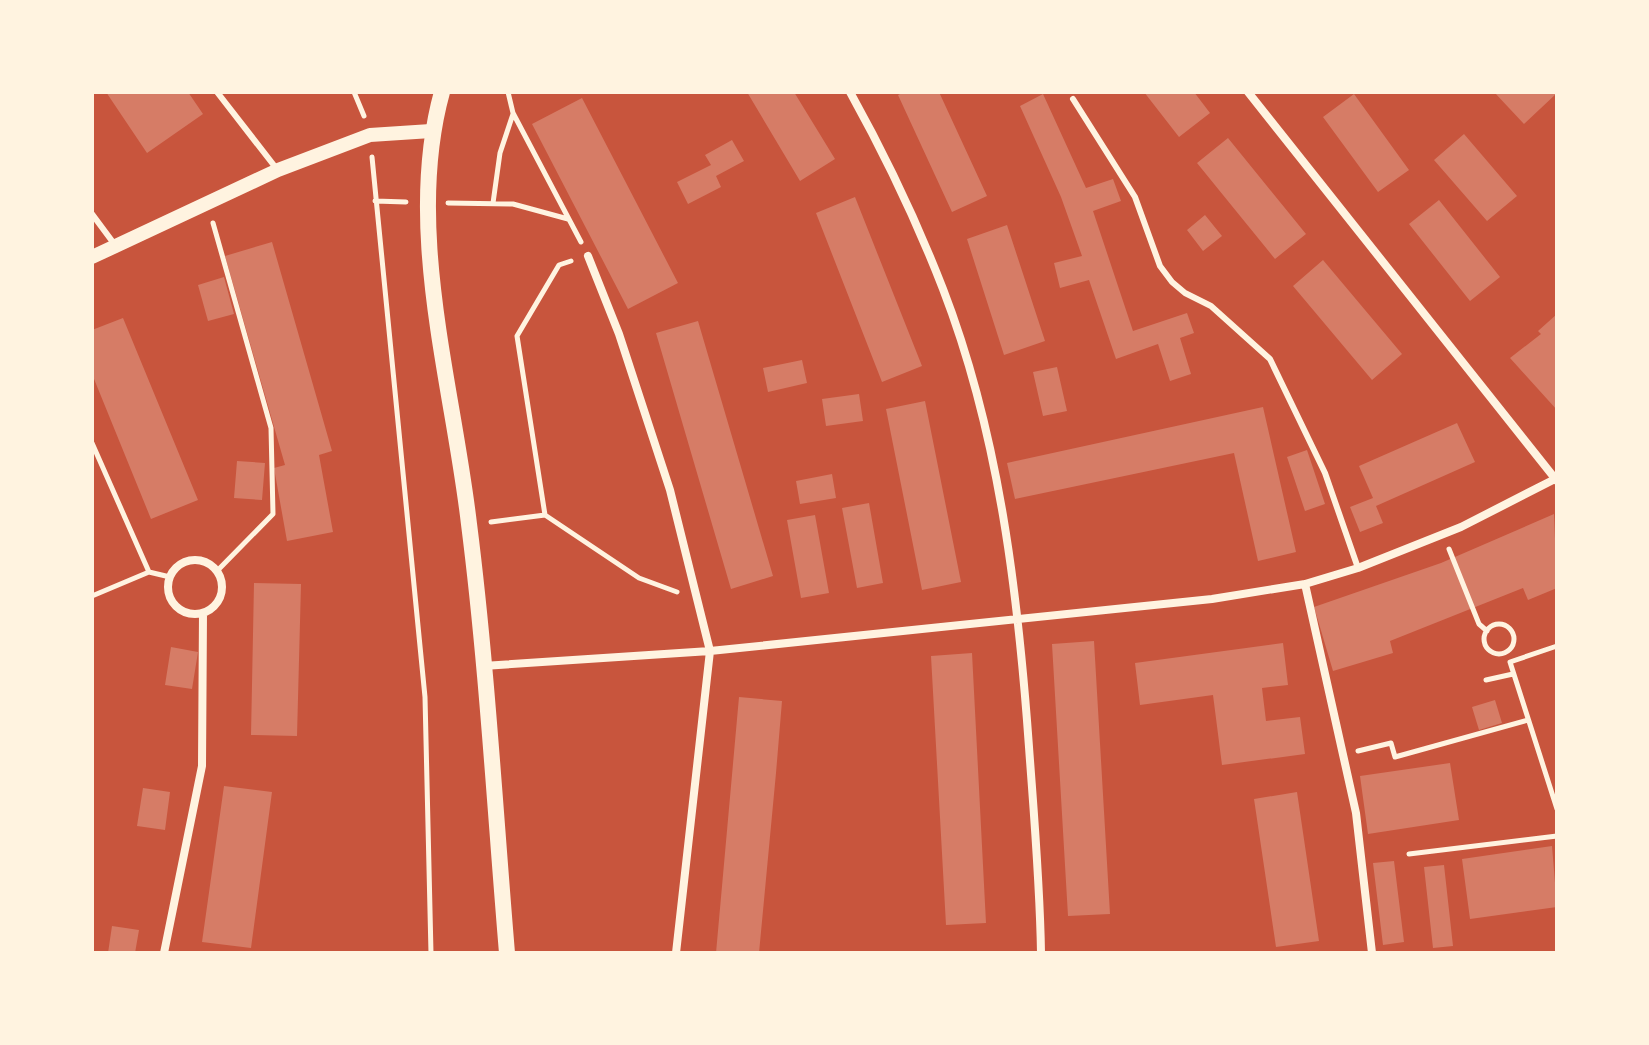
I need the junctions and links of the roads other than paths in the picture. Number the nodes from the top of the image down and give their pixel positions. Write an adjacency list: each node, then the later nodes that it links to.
1 (217, 92): 8 (lane)
2 (453, 92): 5 (main road)
3 (850, 92): 17 (street)
4 (1248, 92): 13 (street)
5 (440, 99): 7 (main road)
6 (1073, 99): 14 (lane)
7 (431, 131): 8 (street); 19 (main road)
8 (278, 170): 10 (street)
9 (92, 214): 10 (lane)
10 (115, 245): 12 (street)
11 (588, 256): 18 (street)
12 (92, 257)
13 (1557, 479): 14 (street)
14 (1358, 568): 15 (street)
15 (1305, 584): 17 (street); 24 (street)
16 (203, 613): 16 (street); 20 (street)
17 (1019, 619): 18 (street); 23 (street)
18 (710, 651): 19 (street); 22 (street)
19 (482, 666): 21 (main road)
20 (164, 953)
21 (507, 953)
22 (676, 953)
23 (1041, 953)
24 (1372, 953)

